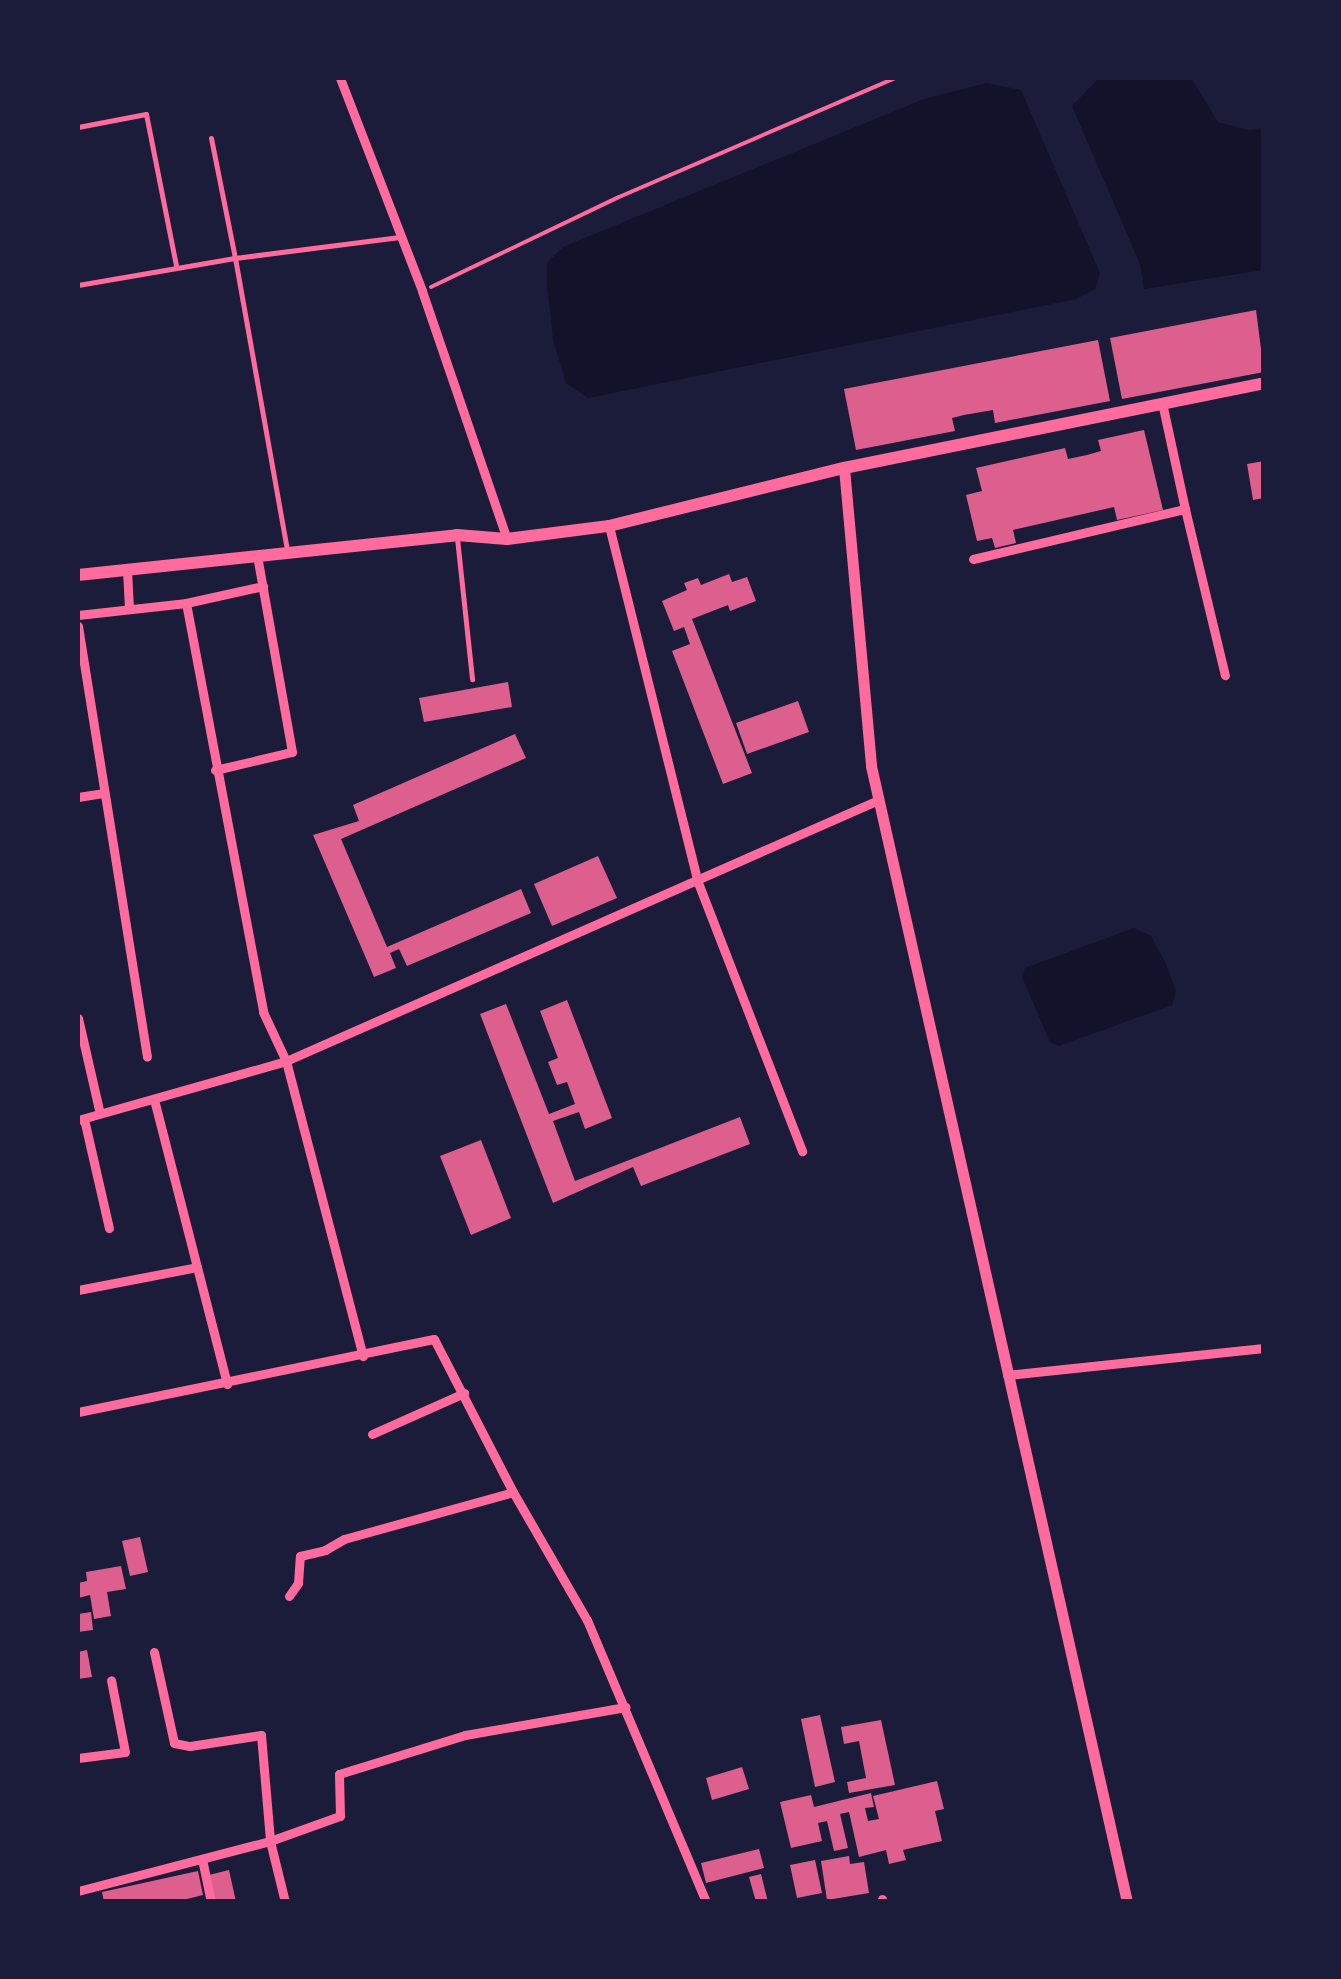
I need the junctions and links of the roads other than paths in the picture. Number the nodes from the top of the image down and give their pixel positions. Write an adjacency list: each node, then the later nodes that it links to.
1 (340, 78): 4 (street)
2 (78, 127): 6 (lane)
3 (211, 138): 5 (lane)
4 (400, 237): 5 (lane); 14 (street)
5 (235, 258): 6 (lane); 15 (lane)
6 (176, 265): 7 (lane)
7 (78, 285)
8 (1264, 382): 9 (main road)
9 (1162, 403): 10 (main road); 11 (street)
10 (844, 468): 12 (main road); 30 (street)
11 (1185, 510): 17 (street); 25 (street)
12 (609, 526): 14 (main road); 31 (street)
13 (457, 535): 14 (main road); 15 (main road); 26 (lane)
14 (506, 539)
15 (288, 552): 16 (main road)
16 (258, 556): 18 (main road); 20 (street)
17 (973, 559)
18 (127, 570): 19 (main road); 22 (street)
19 (78, 575)
20 (263, 586): 21 (street); 27 (street)
21 (186, 603): 22 (street); 27 (street)
22 (129, 609): 23 (street)
23 (78, 615)
24 (78, 626): 28 (street)
25 (1225, 675)
26 (472, 679)
27 (215, 770): 34 (street)
28 (104, 793): 29 (street); 33 (street)
29 (78, 797)
30 (878, 800): 31 (street); 44 (street)
31 (697, 880): 34 (street); 38 (street)
32 (78, 1018): 36 (street)
33 (147, 1056)
34 (286, 1061): 35 (street); 43 (street)
35 (154, 1099): 36 (street); 40 (street)
36 (100, 1114): 37 (street)
37 (81, 1119): 39 (street)
38 (802, 1151)
39 (109, 1228)
40 (197, 1267): 41 (street); 45 (street)
41 (78, 1290)
42 (1264, 1348): 44 (street)
43 (363, 1356): 45 (street); 46 (street)
44 (1007, 1375): 61 (street)
45 (227, 1384): 47 (street)
46 (464, 1393): 48 (street); 49 (street)
47 (78, 1412)
48 (372, 1434)
49 (513, 1492): 50 (street); 53 (street)
50 (289, 1596)
51 (154, 1652): 55 (street)
52 (111, 1680): 54 (street)
53 (626, 1707): 55 (street); 60 (street)
54 (78, 1758)
55 (270, 1841): 56 (street); 59 (street)
56 (202, 1859): 57 (street); 58 (street)
57 (78, 1891)
58 (210, 1902)
59 (285, 1902)
60 (706, 1902)
61 (1127, 1902)

